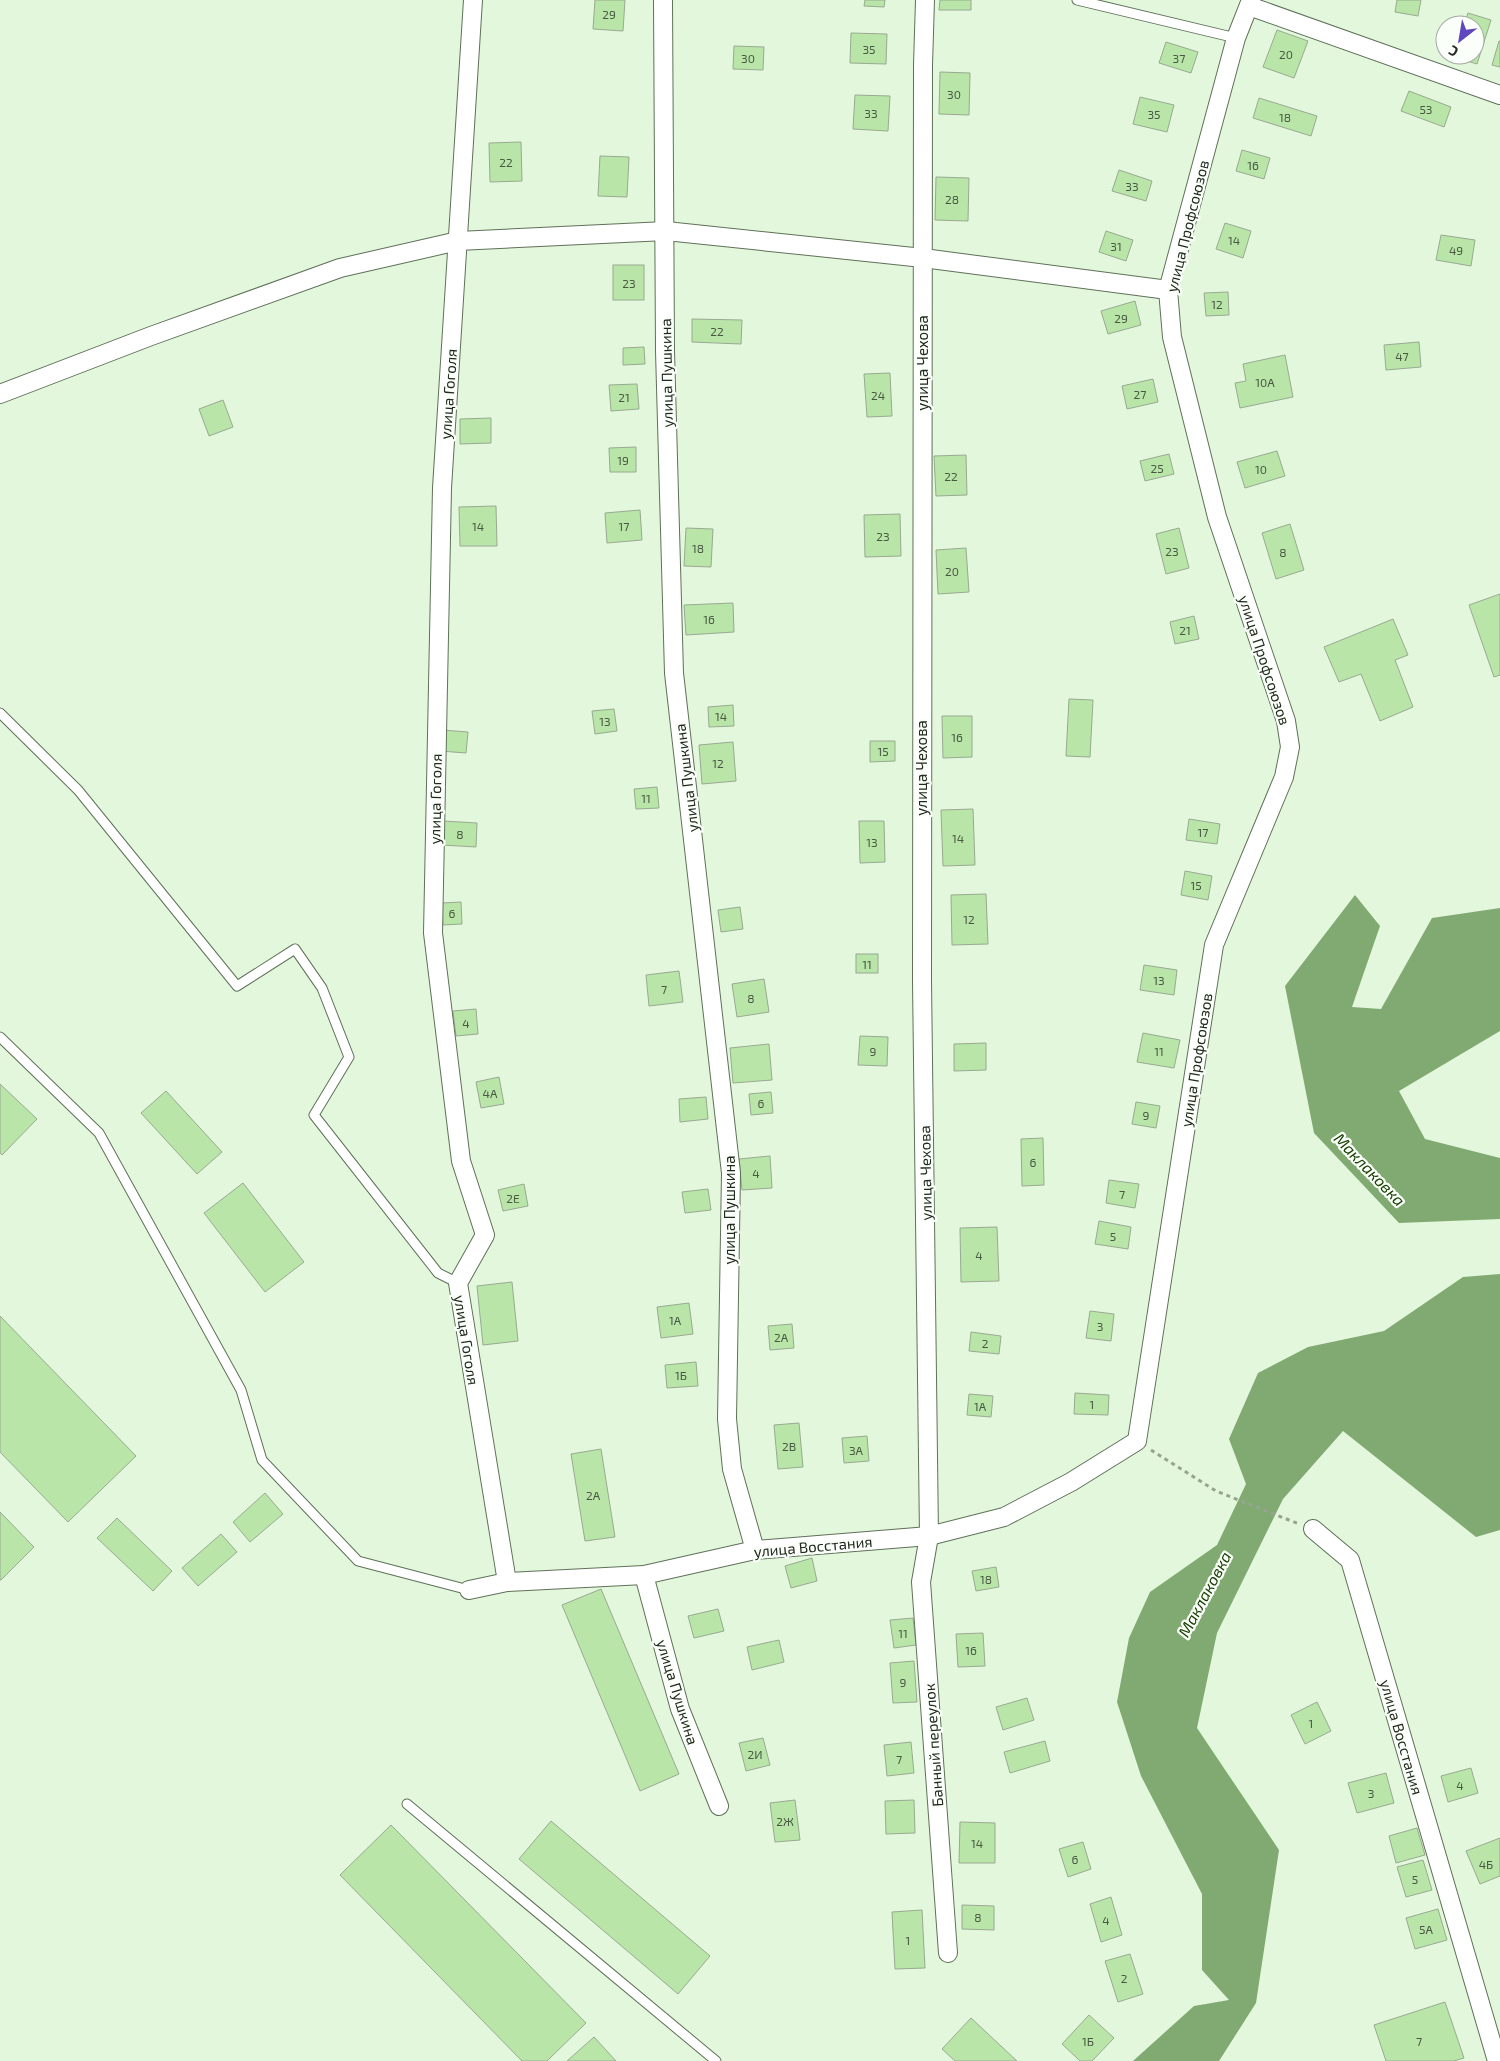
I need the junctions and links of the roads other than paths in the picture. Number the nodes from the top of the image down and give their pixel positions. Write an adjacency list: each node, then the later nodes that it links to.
1 (473, 0): 9 (street, улица Гоголя)
2 (663, 0): 8 (street, улица Пушкина)
3 (925, 0): 10 (street, улица Чехова)
4 (1077, 0): 6 (lane)
5 (1250, 3): 6 (street, улица Профсоюзов); 7 (street)
6 (1236, 38): 11 (street, улица Профсоюзов)
7 (1500, 96)
8 (666, 231): 9 (street); 10 (street); 19 (street, улица Пушкина)
9 (458, 241): 12 (street); 15 (street, улица Гоголя)
10 (923, 258): 11 (street); 18 (street, улица Чехова)
11 (1168, 290): 16 (street, улица Профсоюзов)
12 (0, 394)
13 (0, 713): 15 (lane)
14 (0, 1037): 22 (lane)
15 (458, 1283): 21 (street, улица Гоголя)
16 (1137, 1441): 18 (street, улица Восстания)
17 (1313, 1529): 27 (street, улица Восстания)
18 (929, 1536): 19 (street, улица Восстания); 25 (street, Банный переулок)
19 (755, 1550): 20 (street, улица Восстания)
20 (644, 1575): 21 (street, улица Восстания); 24 (street, улица Пушкина)
21 (507, 1582): 22 (street, улица Восстания)
22 (469, 1590)
23 (407, 1804): 26 (lane)
24 (719, 1806)
25 (948, 1953)
26 (716, 2061)
27 (1497, 2061)

